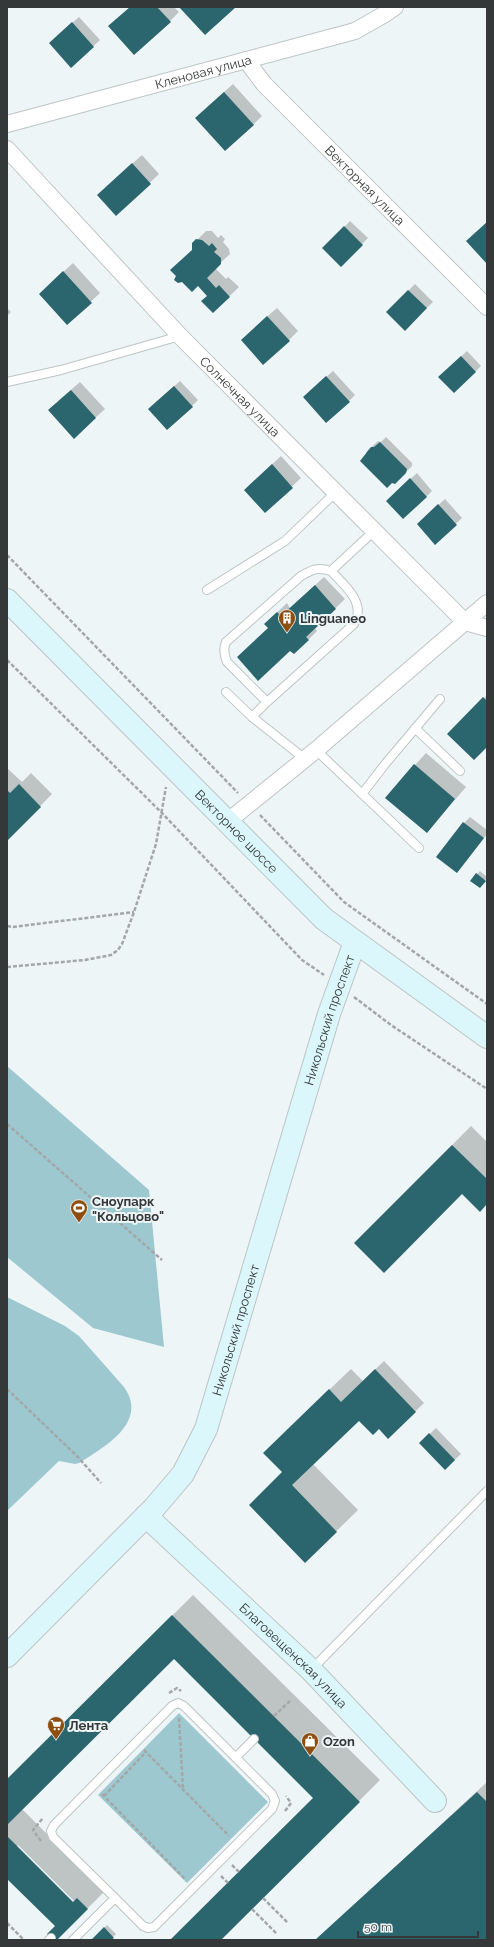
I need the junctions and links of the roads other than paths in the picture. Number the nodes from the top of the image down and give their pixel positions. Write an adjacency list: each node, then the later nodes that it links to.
1 (395, 7): 2 (street, Кленовая улица)
2 (246, 60): 3 (street, Кленовая улица); 5 (street, Векторная улица)
3 (7, 124)
4 (7, 149): 6 (street, Солнечная улица)
5 (487, 307)
6 (180, 336): 7 (lane); 8 (street, Солнечная улица)
7 (7, 382)
8 (336, 492): 9 (street, Солнечная улица); 11 (lane)
9 (374, 531): 10 (lane); 14 (street, Солнечная улица)
10 (331, 571): 18 (lane); 18 (lane)
11 (207, 590)
12 (7, 600): 24 (main road, Векторное шоссе)
13 (487, 603): 14 (street)
14 (465, 622): 15 (street, Солнечная улица); 21 (street)
15 (487, 628)
16 (226, 692): 19 (lane)
17 (440, 699): 20 (lane)
18 (267, 702): 19 (lane)
19 (252, 717): 21 (lane)
20 (415, 728): 22 (lane); 23 (lane)
21 (310, 754): 23 (lane); 24 (street)
22 (460, 771)
23 (362, 794): 25 (lane)
24 (227, 822): 26 (main road, Векторное шоссе)
25 (419, 848)
26 (355, 942): 27 (main road, Векторное шоссе); 29 (main road, Никольский проспект)
27 (487, 1037)
28 (487, 1491): 31 (lane)
29 (146, 1516): 30 (main road, Никольский проспект); 31 (main road, Благовещенская улица)
30 (7, 1656)
31 (311, 1670): 34 (main road, Благовещенская улица)
32 (254, 1739): 33 (lane)
33 (236, 1757): 35 (lane); 35 (lane)
34 (435, 1801)
35 (115, 1898): 36 (lane)
36 (73, 1940)

